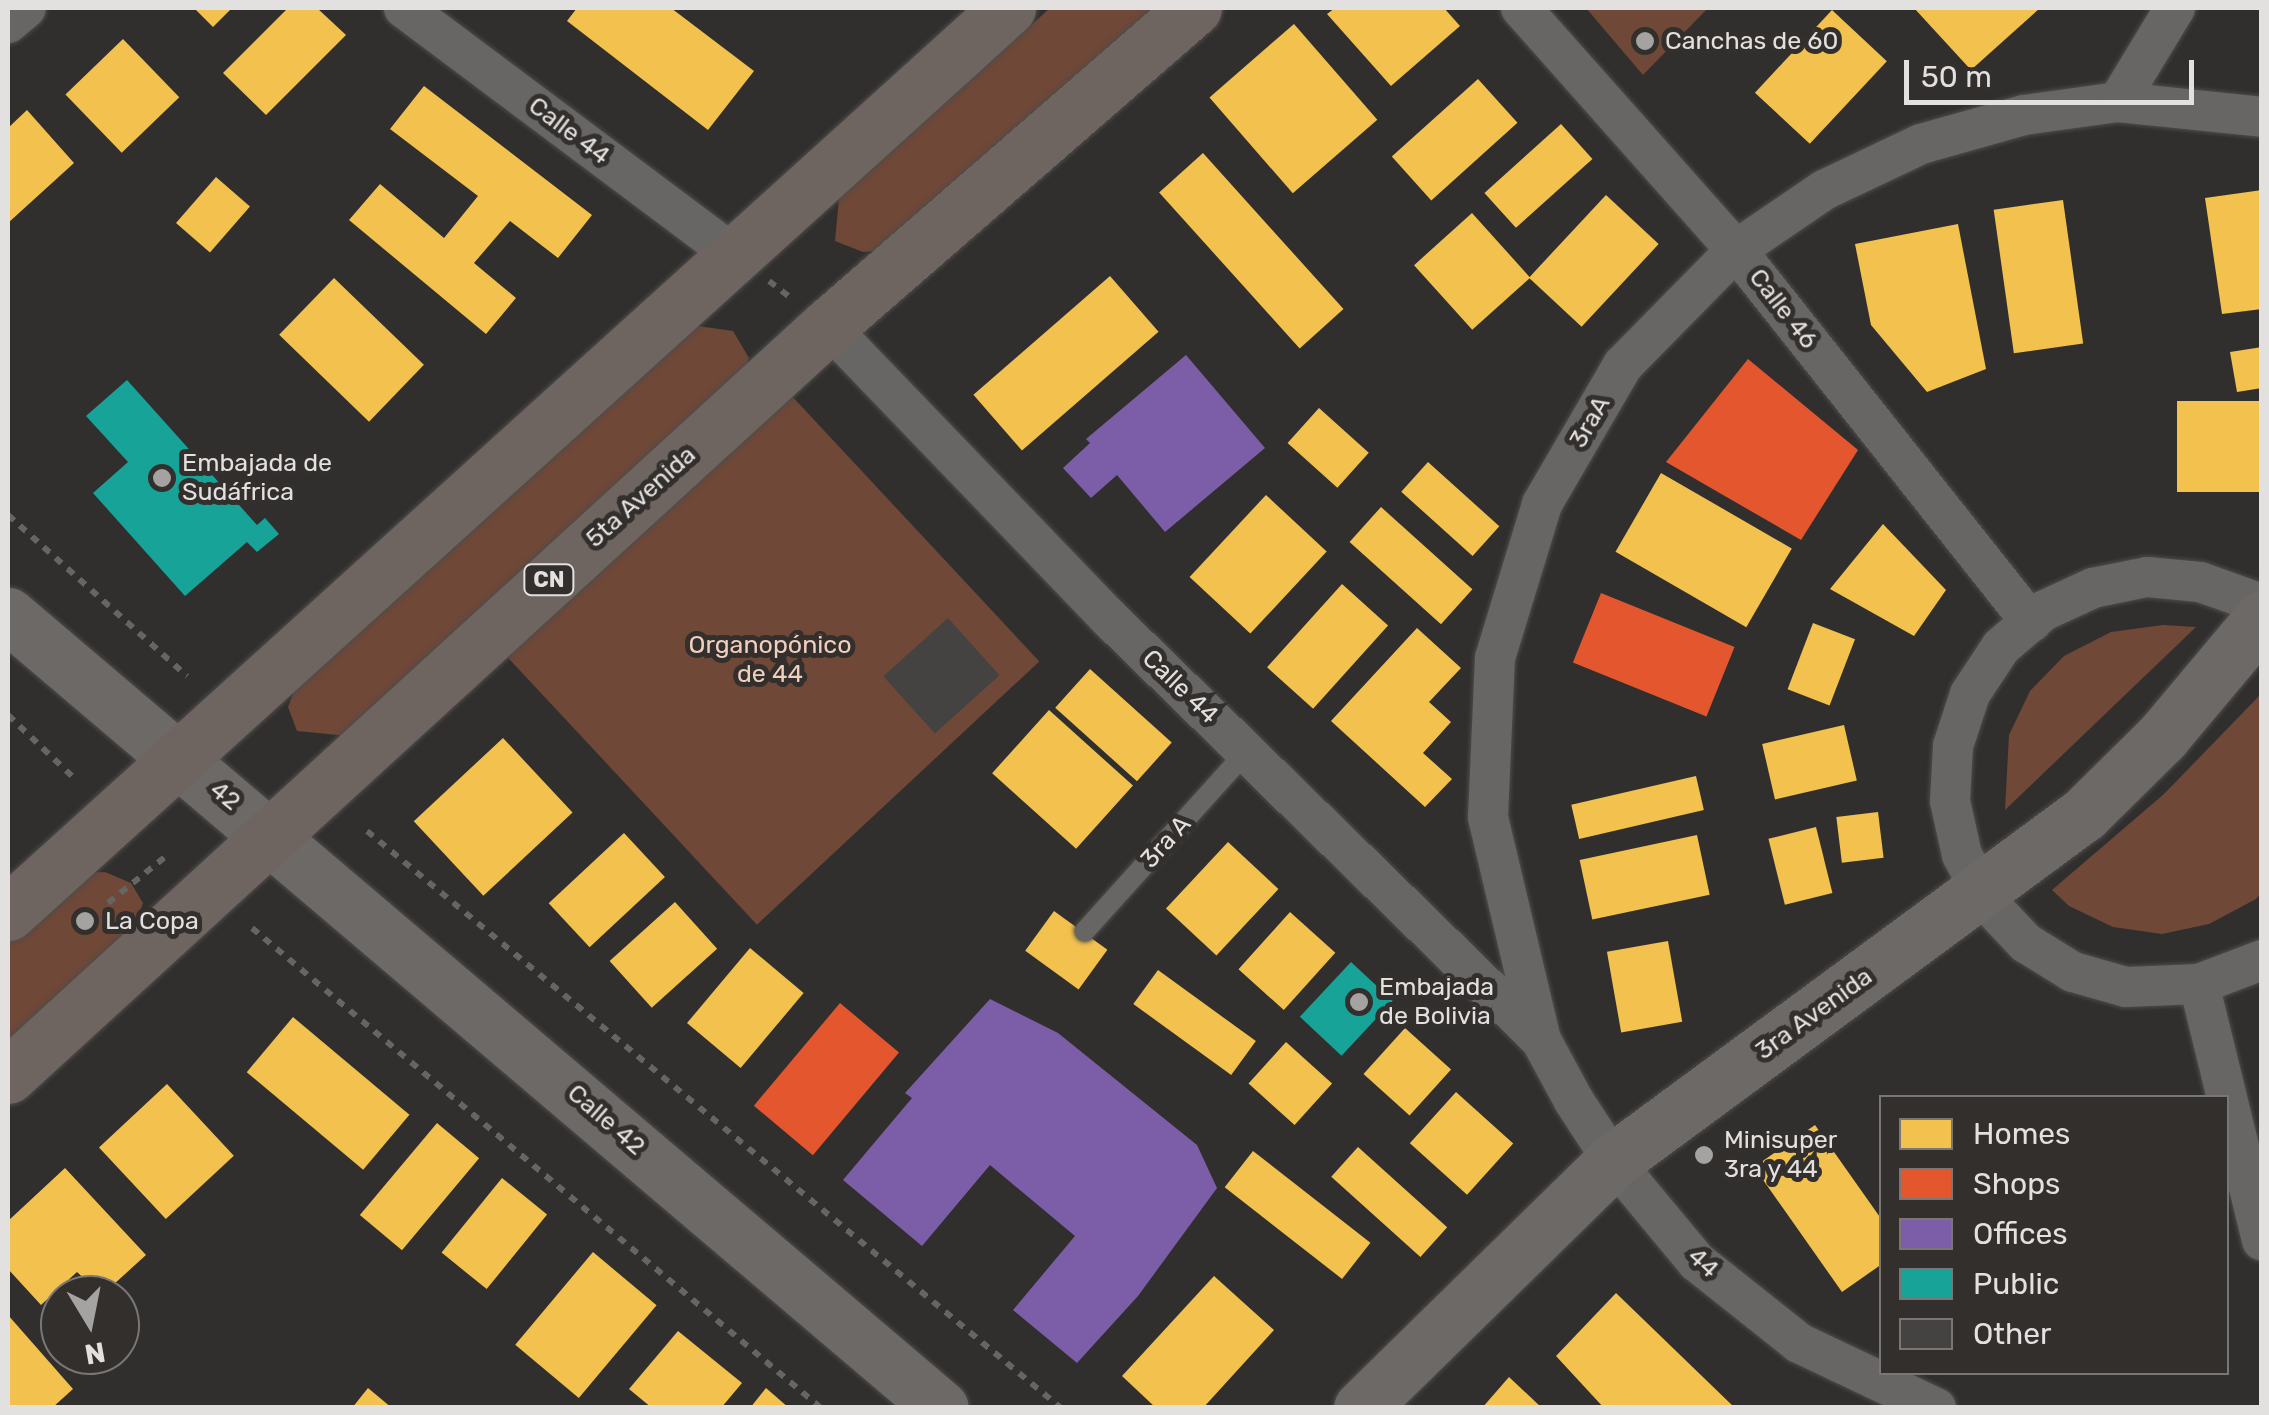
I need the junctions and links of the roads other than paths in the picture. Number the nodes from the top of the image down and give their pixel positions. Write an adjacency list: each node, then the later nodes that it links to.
1 (26, 8): 7 (street)
2 (404, 8): 11 (street, Calle 44)
3 (1008, 8): 11 (highway)
4 (1194, 8): 12 (highway, 5ta Avenida / CN)
5 (1522, 8): 10 (street, Calle 46)
6 (2175, 8): 8 (street)
7 (8, 23)
8 (2118, 102): 9 (street, 3raA); 10 (street, 3raA)
9 (2262, 117)
10 (1736, 250): 16 (street, Calle 46); 25 (street, 3raA)
11 (734, 254): 18 (highway)
12 (828, 326): 17 (street, Calle 44); 19 (highway, 5ta Avenida / CN)
13 (2262, 604): 16 (street)
14 (8, 615): 18 (main road)
15 (2262, 618): 20 (main road, 3ra Avenida)
16 (2031, 622): 20 (street)
17 (1246, 752): 22 (lane, 3ra A); 25 (street, Calle 44)
18 (180, 760): 19 (main road, 42); 21 (highway)
19 (270, 833): 26 (highway, 5ta Avenida / CN); 31 (main road, Calle 42)
20 (1982, 892): 24 (street); 29 (main road, 3ra Avenida)
21 (8, 912)
22 (1085, 930)
23 (2262, 960): 24 (street)
24 (2199, 984): 27 (street)
25 (1540, 1040): 29 (street, 44)
26 (8, 1076)
27 (2226, 1095)
28 (2229, 1106): 30 (street)
29 (1613, 1160): 32 (main road, 3ra Avenida); 33 (street, 44)
30 (2262, 1240)
31 (941, 1408)
32 (1361, 1408)
33 (1936, 1408)

